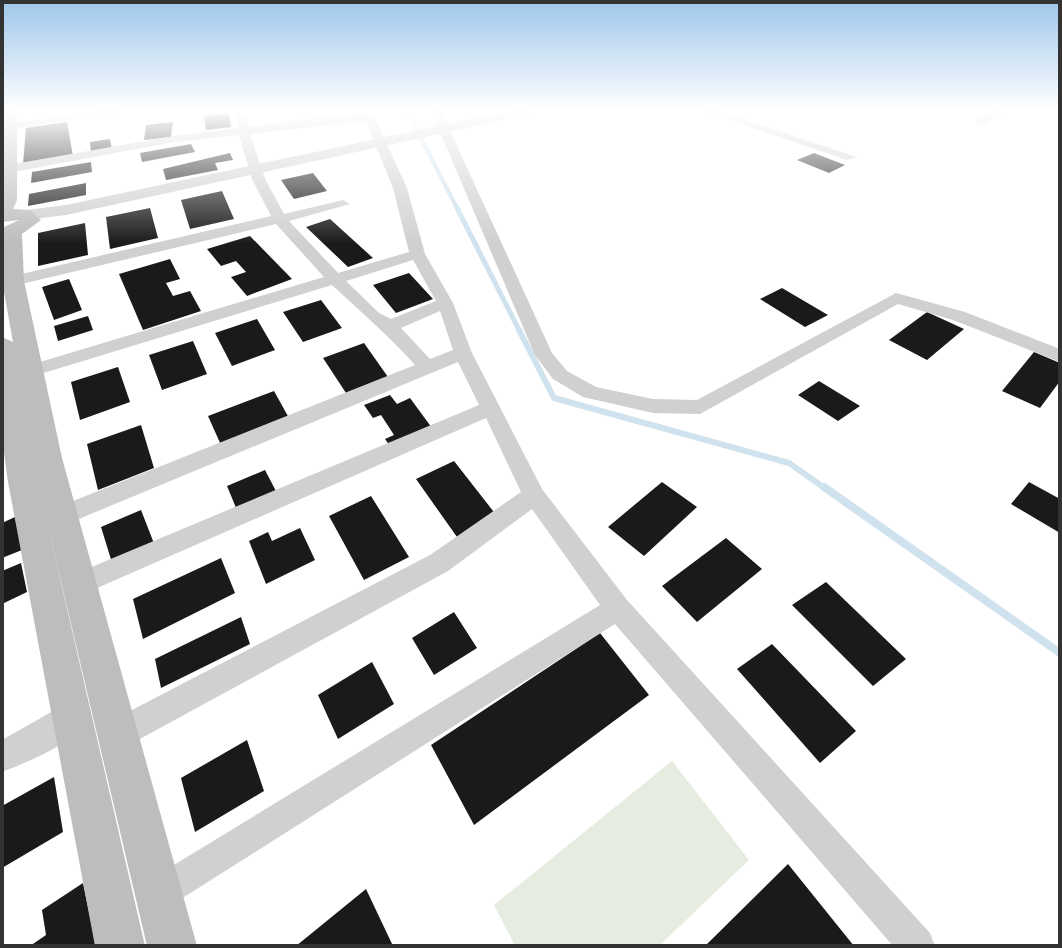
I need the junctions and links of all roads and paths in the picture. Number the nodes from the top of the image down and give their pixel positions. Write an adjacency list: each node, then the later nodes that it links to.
1 (7, 155): 10 (main road)
2 (63, 155): 10 (street)
3 (251, 155): 9 (street)
4 (324, 155): 9 (street)
5 (384, 155): 14 (street)
6 (454, 155): 20 (street)
7 (846, 155): 8 (street)
8 (851, 157)
9 (256, 169): 12 (street); 13 (street)
10 (8, 178): 13 (main road)
11 (343, 204): 12 (street)
12 (278, 217): 15 (street); 16 (street)
13 (13, 222): 16 (main road)
14 (417, 254): 15 (street); 17 (street)
15 (334, 278): 18 (street); 22 (street)
16 (13, 281): 22 (main road)
17 (445, 303): 18 (street); 19 (street)
18 (390, 326): 21 (street)
19 (463, 353): 21 (street); 23 (street)
20 (1060, 356)
21 (426, 366): 26 (street)
22 (10, 370): 24 (main road); 26 (main road)
23 (491, 408): 25 (street); 27 (street)
24 (13, 487): 30 (main road)
25 (534, 495): 28 (street); 31 (street)
26 (61, 516): 27 (main road)
27 (79, 584): 29 (main road)
28 (618, 608): 33 (street); 36 (street)
29 (107, 696): 30 (street); 31 (main road)
30 (71, 716): 32 (street); 35 (main road)
31 (116, 735): 33 (main road)
32 (2, 757)
33 (158, 894): 34 (main road)
34 (170, 945)
35 (120, 946)
36 (917, 946)

